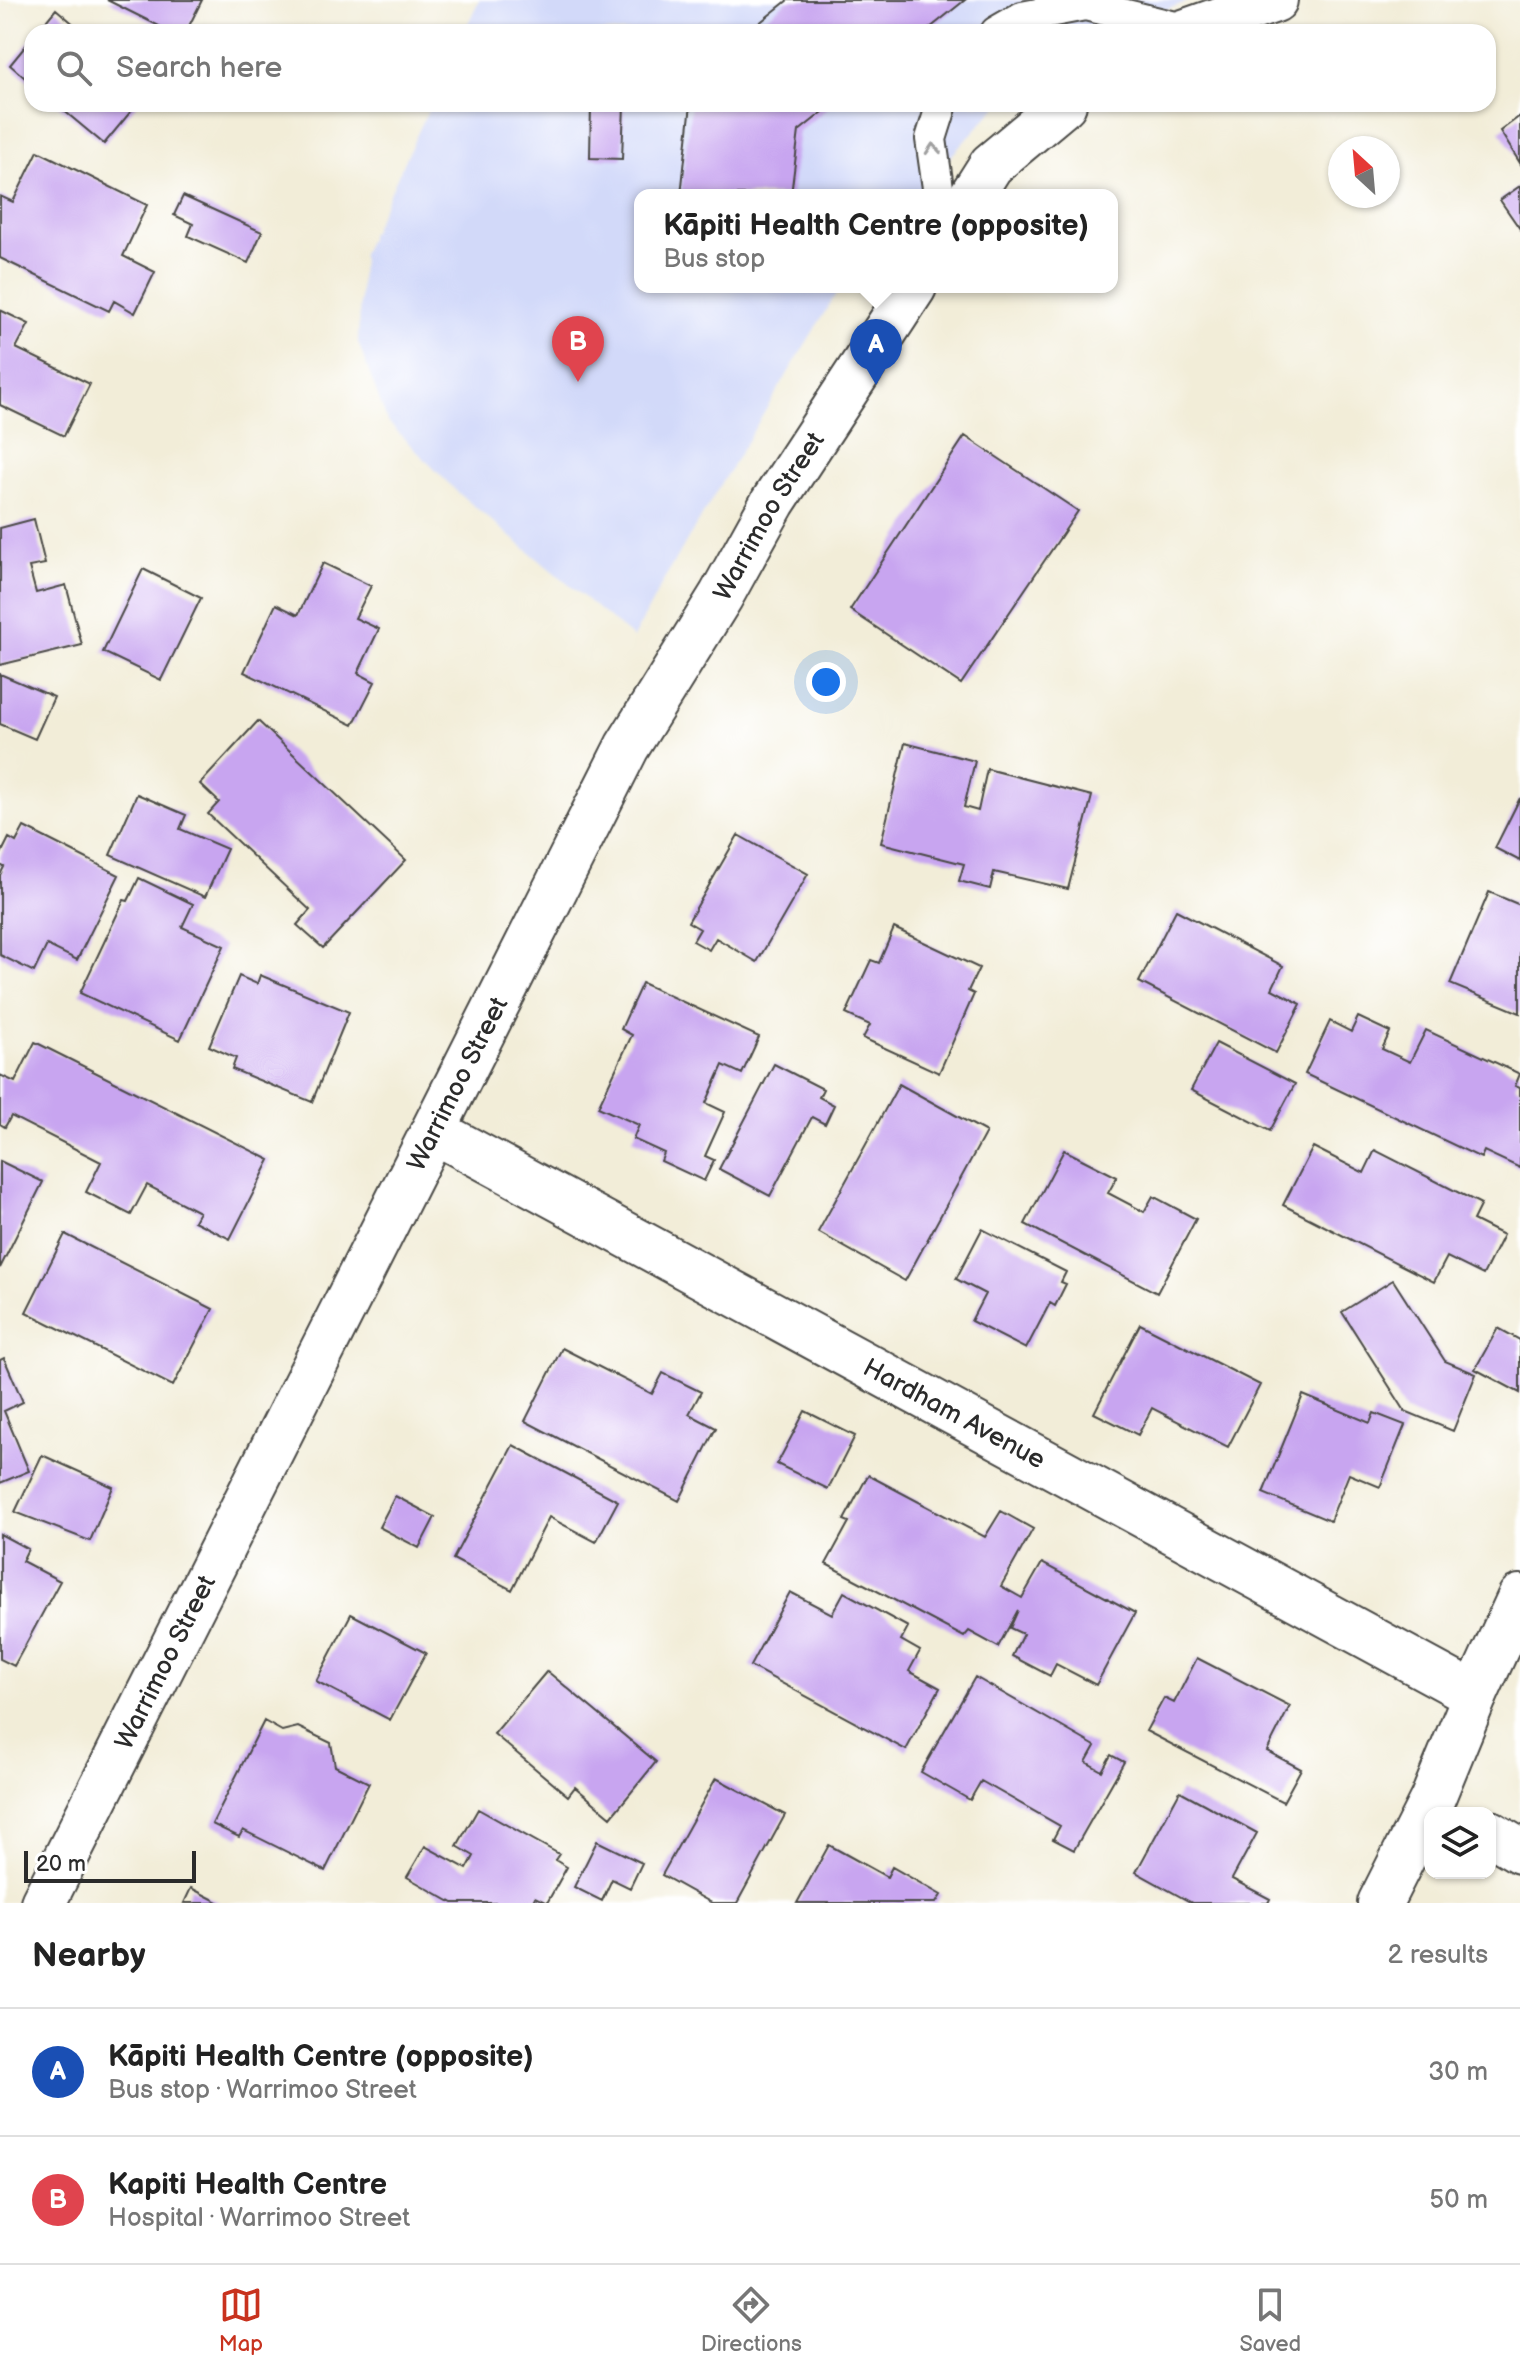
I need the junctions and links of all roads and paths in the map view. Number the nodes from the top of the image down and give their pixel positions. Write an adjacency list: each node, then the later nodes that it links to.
1 (1275, 0): 4 (street)
2 (1010, 24): 3 (lane)
3 (1159, 24)
4 (1206, 24)
5 (939, 112): 7 (lane, one-way to 5)
6 (1054, 112): 8 (street)
7 (938, 189)
8 (976, 189)
9 (910, 293): 10 (street, Warrimoo Street)
10 (434, 1131): 12 (street, Hardham Avenue); 17 (street, Warrimoo Street)
11 (1520, 1597): 12 (street)
12 (1475, 1695): 13 (street)
13 (1443, 1807)
14 (1424, 1836): 18 (street)
15 (1496, 1837): 16 (street)
16 (1520, 1851)
17 (43, 1903)
18 (1380, 1903)

